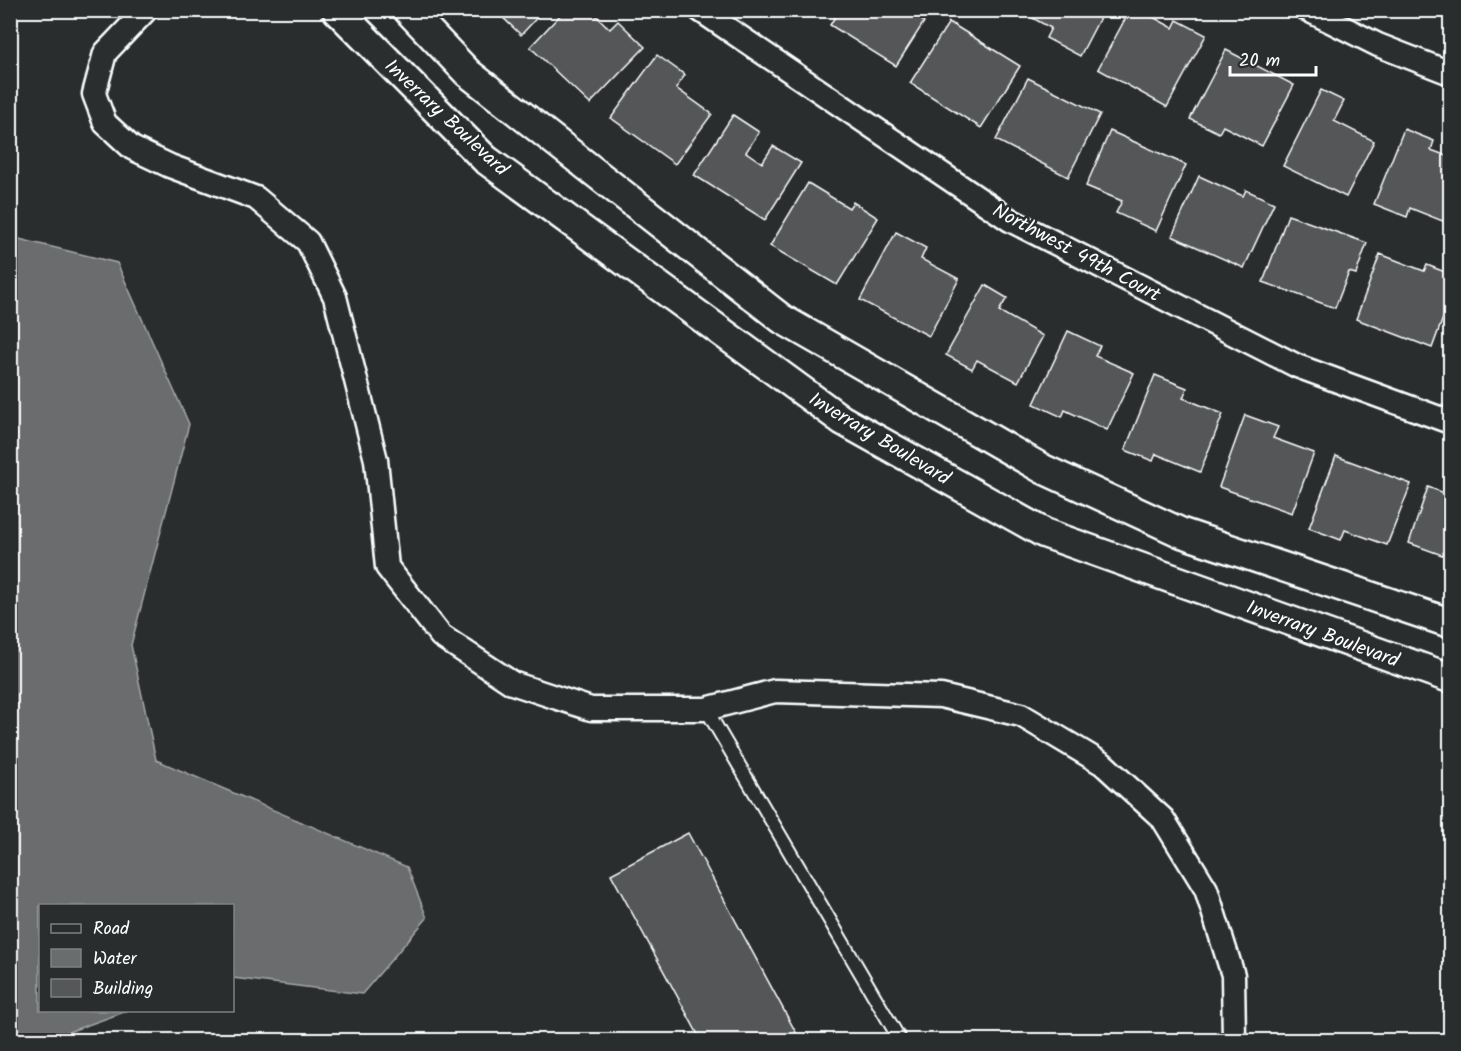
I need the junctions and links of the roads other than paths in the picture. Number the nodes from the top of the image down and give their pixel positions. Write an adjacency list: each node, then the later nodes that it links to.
1 (147, 10): 10 (street)
2 (337, 10): 9 (street, Inverrary Boulevard)
3 (408, 10): 8 (street)
4 (700, 10): 7 (street, Northwest 49th Court)
5 (1308, 10): 6 (street)
6 (1450, 73)
7 (1450, 422)
8 (1450, 623)
9 (1450, 678)
10 (706, 709): 11 (lane); 12 (street)
11 (900, 1041)
12 (1234, 1041)

